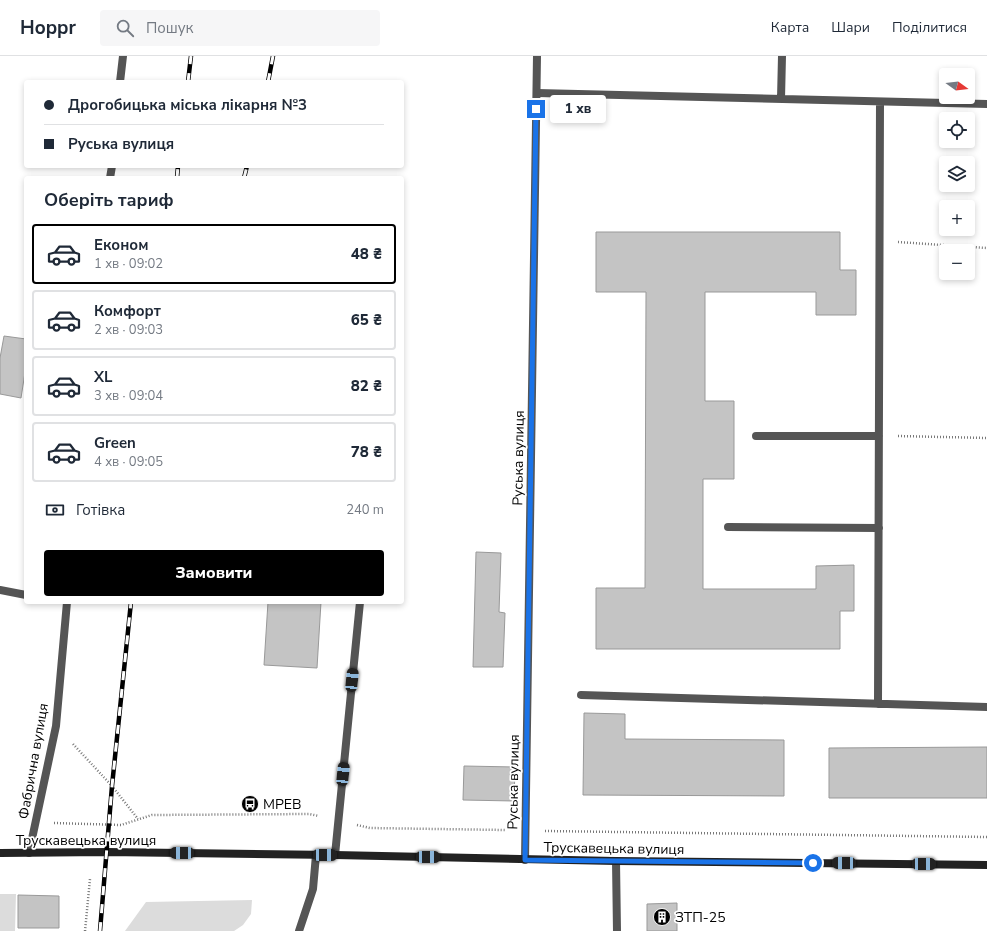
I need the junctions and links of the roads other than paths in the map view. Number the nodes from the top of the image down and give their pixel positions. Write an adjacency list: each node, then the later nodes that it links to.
1 (123, 56): 4 (street)
2 (537, 56): 5 (street, Руська вулиця)
3 (782, 56): 6 (street)
4 (120, 80)
5 (537, 93): 6 (street); 24 (street, Руська вулиця)
6 (781, 99): 7 (street)
7 (880, 102): 8 (street); 10 (street)
8 (987, 104)
9 (756, 436): 10 (street)
10 (879, 436): 12 (street)
11 (728, 527): 12 (street)
12 (879, 528): 18 (street)
13 (0, 590): 14 (street)
14 (24, 595)
15 (67, 604): 21 (street, Фабрична вулиця)
16 (360, 604): 23 (street)
17 (581, 695): 18 (street)
18 (878, 704): 19 (street)
19 (987, 707)
20 (0, 853): 21 (main road, Трускавецька вулиця)
21 (29, 853): 22 (main road, Трускавецька вулиця)
22 (316, 855): 23 (main road, Трускавецька вулиця); 27 (street)
23 (334, 855): 24 (main road, Трускавецька вулиця)
24 (525, 860): 25 (main road, Трускавецька вулиця)
25 (616, 861): 26 (main road, Трускавецька вулиця); 28 (street)
26 (987, 865)
27 (299, 931)
28 (617, 931)

